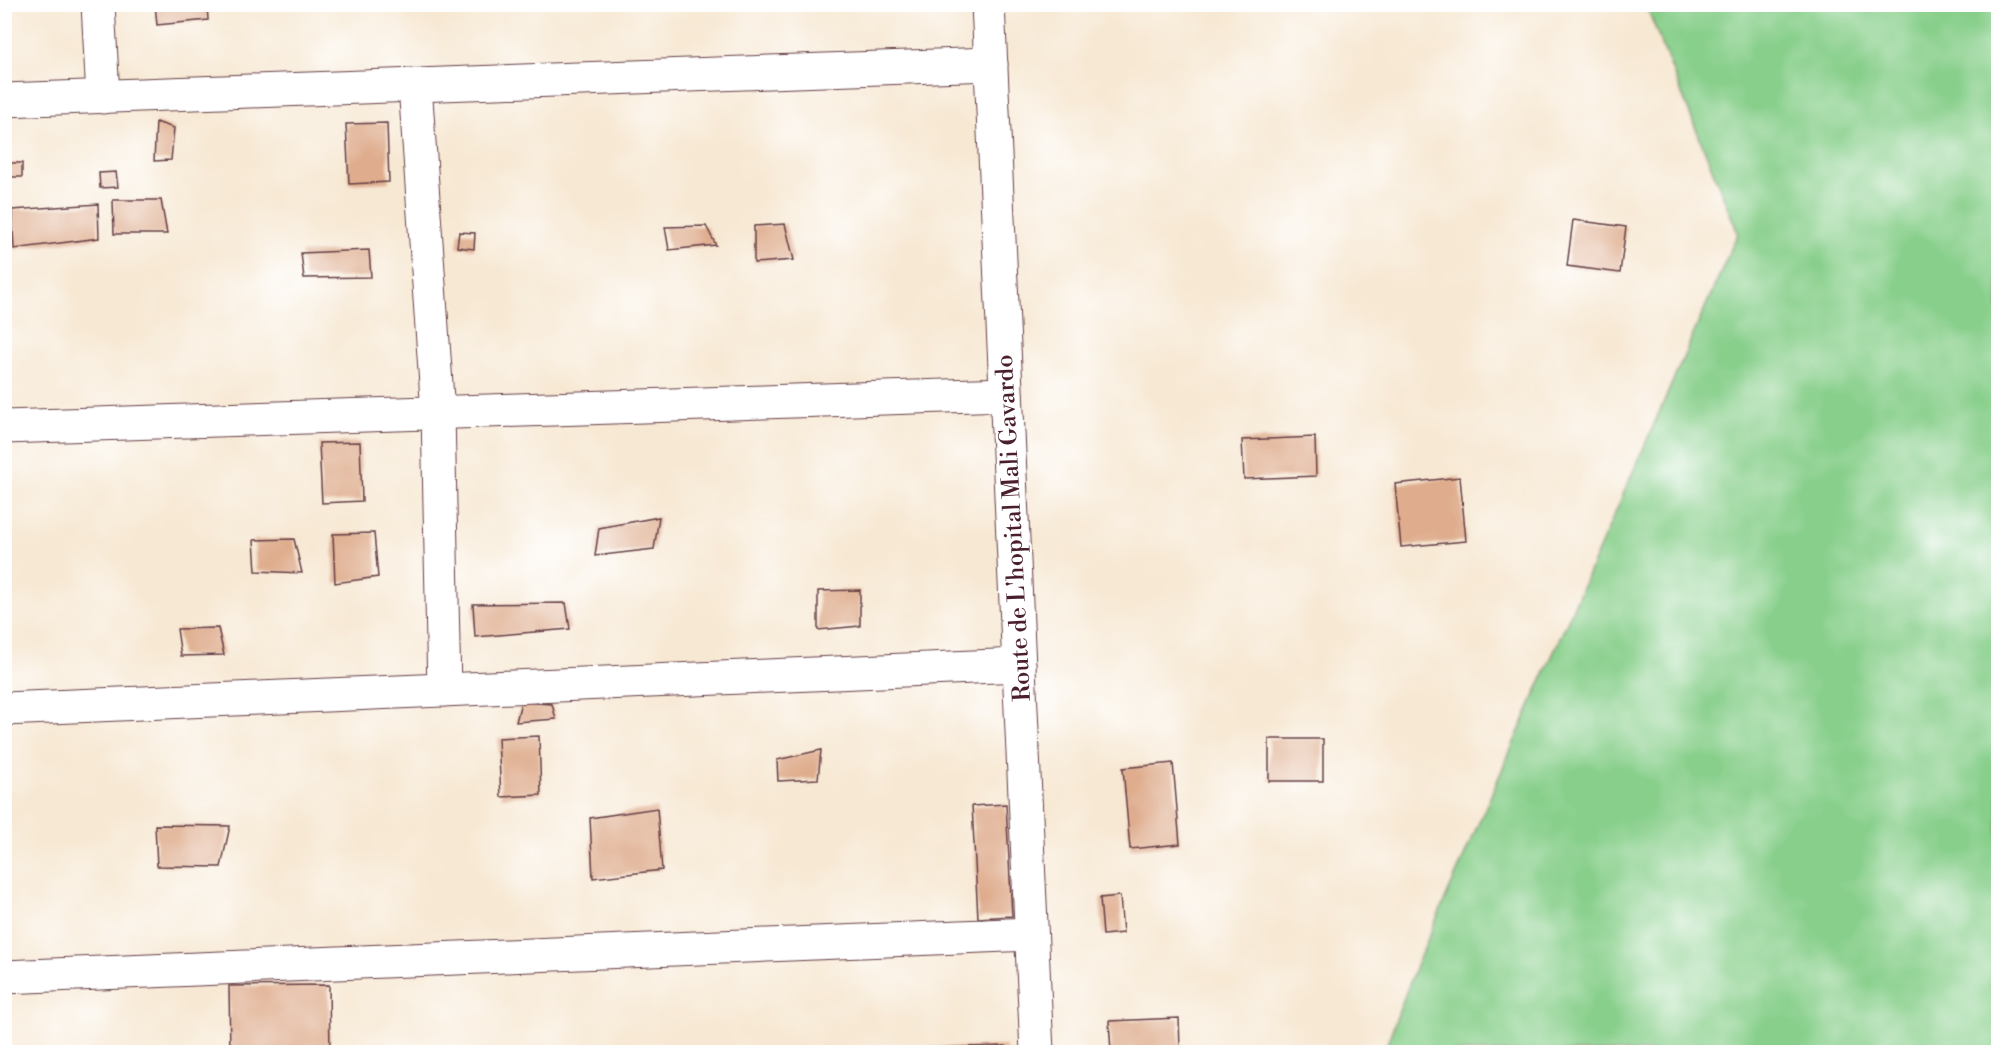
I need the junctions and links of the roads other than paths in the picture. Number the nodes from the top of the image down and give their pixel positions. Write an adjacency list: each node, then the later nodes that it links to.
1 (98, 4): 5 (street)
2 (988, 4): 3 (street, Route de L'hopital Mali Gavardo)
3 (991, 64): 4 (street); 7 (street, Route de L'hopital Mali Gavardo)
4 (415, 86): 5 (street); 8 (street)
5 (103, 97): 6 (street)
6 (4, 100)
7 (1006, 394): 8 (street); 10 (street, Route de L'hopital Mali Gavardo)
8 (438, 412): 9 (street); 11 (street)
9 (4, 427)
10 (1019, 665): 11 (street); 13 (street, Route de L'hopital Mali Gavardo)
11 (444, 690): 12 (street)
12 (4, 709)
13 (1031, 934): 14 (street); 15 (street, Route de L'hopital Mali Gavardo)
14 (4, 977)
15 (1037, 1053)

